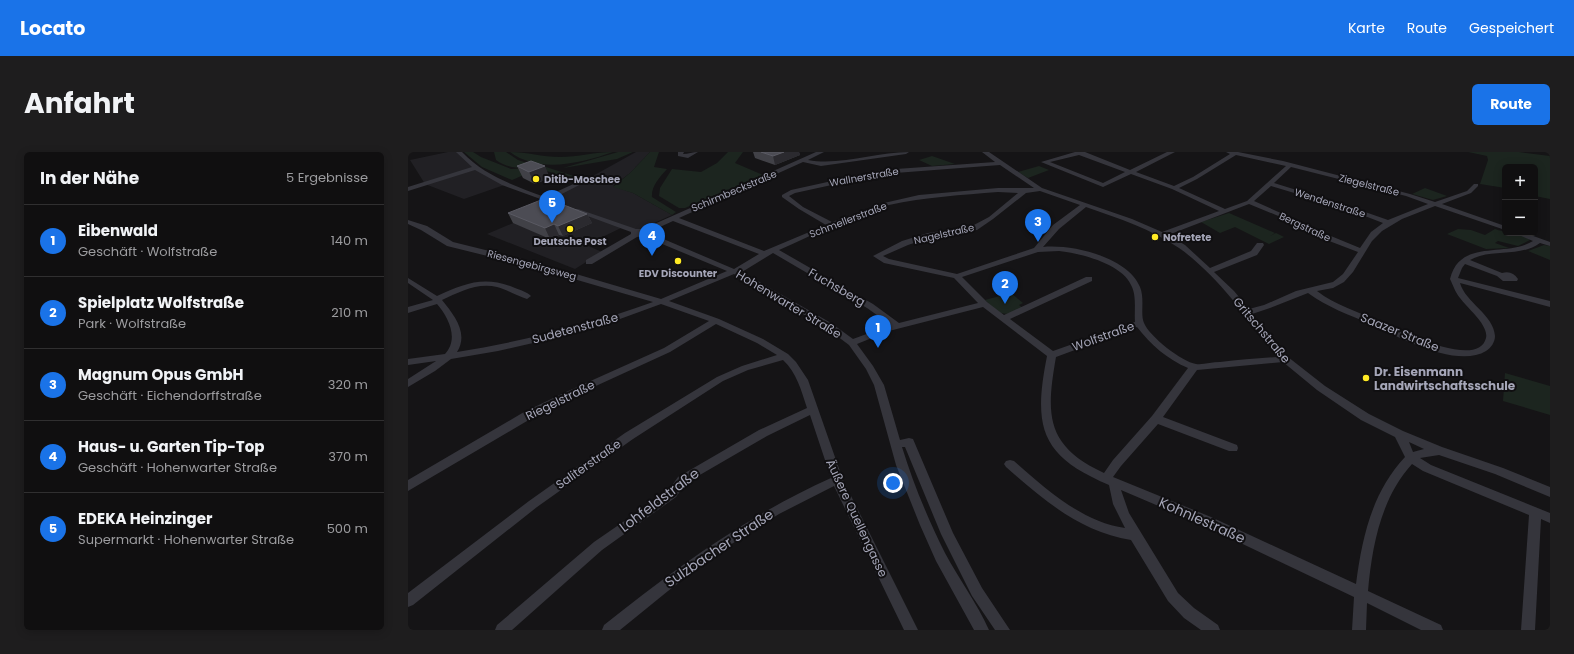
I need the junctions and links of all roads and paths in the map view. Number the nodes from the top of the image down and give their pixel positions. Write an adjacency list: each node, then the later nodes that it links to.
1 (459, 152): 13 (street, Hohenwarter Straße)
2 (681, 152): 3 (street)
3 (696, 152)
4 (821, 152): 10 (street, Schirmbeckstraße)
5 (902, 152): 10 (street)
6 (985, 152): 11 (street, Gritschstraße)
7 (1080, 152): 14 (street); 14 (street)
8 (1172, 152): 14 (street)
9 (1233, 153): 12 (street, Ziegelstraße); 18 (street)
10 (804, 161): 27 (street, Schirmbeckstraße)
11 (1001, 163): 20 (street, Gritschstraße); 30 (street, Wallnerstraße)
12 (1290, 165): 16 (street); 24 (street, Ziegelstraße)
13 (476, 168): 19 (street); 22 (street, Hohenwarter Straße)
14 (1132, 172): 18 (street)
15 (582, 182): 22 (street)
16 (1271, 184): 23 (street); 29 (street, Wendenstraße)
17 (1476, 185): 24 (street)
18 (1174, 188): 26 (street)
19 (408, 189)
20 (1040, 190): 21 (street, Schmellerstraße); 25 (street, Gritschstraße)
21 (1024, 191): 30 (street, Schmellerstraße); 48 (street, Nagelstraße)
22 (546, 199): 33 (street, Hohenwarter Straße)
23 (1249, 202): 26 (street); 41 (street, Bergstraße)
24 (1436, 204): 29 (street); 31 (street, Ziegelstraße)
25 (1085, 205): 34 (street, Gritschstraße); 40 (street)
26 (1226, 212): 34 (street)
27 (672, 218): 32 (street, Schirmbeckstraße); 42 (street)
28 (408, 222): 55 (street, Riesengebirgsweg)
29 (1390, 223): 41 (street)
30 (832, 225): 39 (street, Schmellerstraße)
31 (1502, 227)
32 (645, 232): 33 (street, Hohenwarter Straße); 45 (street, Hohenwarter Straße)
33 (636, 233): 44 (street)
34 (1162, 235): 46 (street, Gritschstraße)
35 (1527, 236): 36 (street)
36 (1539, 240): 37 (street); 43 (street)
37 (1550, 244)
38 (1260, 245): 46 (street)
39 (774, 250): 42 (street, Schmellerstraße); 63 (street, Fuchsberg)
40 (1037, 250): 48 (street, Wolfstraße); 62 (street, Wolfstraße)
41 (1362, 251): 52 (street)
42 (765, 254): 45 (street, Schmellerstraße)
43 (1465, 261): 47 (street); 49 (street)
44 (589, 262)
45 (736, 271): 55 (street, Sudetenstraße); 64 (street, Hohenwarter Straße)
46 (1209, 271): 59 (street, Gritschstraße)
47 (1501, 275)
48 (957, 276): 56 (street)
49 (1454, 279): 52 (street, Saazer Straße); 57 (street)
50 (408, 280): 54 (street)
51 (1088, 280): 60 (street)
52 (1311, 290): 59 (street)
53 (527, 296): 54 (street)
54 (438, 300): 58 (street); 67 (street)
55 (660, 302): 61 (street, Äußere Quellengasse); 67 (street, Sudetenstraße)
56 (984, 304): 60 (street); 63 (street)
57 (1550, 304)
58 (408, 310)
59 (1247, 312): 68 (street, Gritschstraße)
60 (1003, 319): 65 (street)
61 (716, 321): 66 (street, Äußere Quellengasse); 82 (street, Riegelstraße)
62 (1139, 323): 65 (street, Wolfstraße); 70 (street)
63 (898, 326): 64 (street)
64 (852, 343): 75 (street, Hohenwarter Straße)
65 (1052, 355): 81 (street, Kohnlestraße)
66 (785, 356): 72 (street, Äußere Quellengasse); 88 (street, Saliterstraße)
67 (446, 358): 69 (street, Sudetenstraße); 71 (street)
68 (1285, 359): 70 (street); 74 (street, Gritschstraße)
69 (408, 362)
70 (1194, 367): 73 (street)
71 (408, 384)
72 (813, 409): 80 (street, Äußere Quellengasse); 89 (street, Lohfeldstraße)
73 (1156, 419): 76 (street); 81 (street)
74 (1399, 434): 77 (street, Gritschstraße); 78 (street)
75 (896, 444): 92 (street, Hohenwarter Straße); 93 (street)
76 (1233, 448)
77 (1438, 450): 78 (street); 83 (street, Gritschstraße)
78 (1411, 458): 84 (street); 87 (street)
79 (1010, 464): 86 (street)
80 (838, 480): 90 (street, Sulzbacher Straße); 91 (street, Äußere Quellengasse)
81 (1110, 482): 86 (street); 87 (street, Kohnlestraße)
82 (408, 486)
83 (1550, 492)
84 (1535, 512): 85 (street); 97 (street)
85 (1550, 518)
86 (1135, 535): 94 (street)
87 (1360, 593): 95 (street); 96 (street, Kohnlestraße)
88 (408, 601)
89 (502, 630)
90 (609, 630)
91 (911, 630)
92 (982, 630)
93 (1003, 630)
94 (1213, 630)
95 (1359, 630)
96 (1436, 630)
97 (1528, 630)

